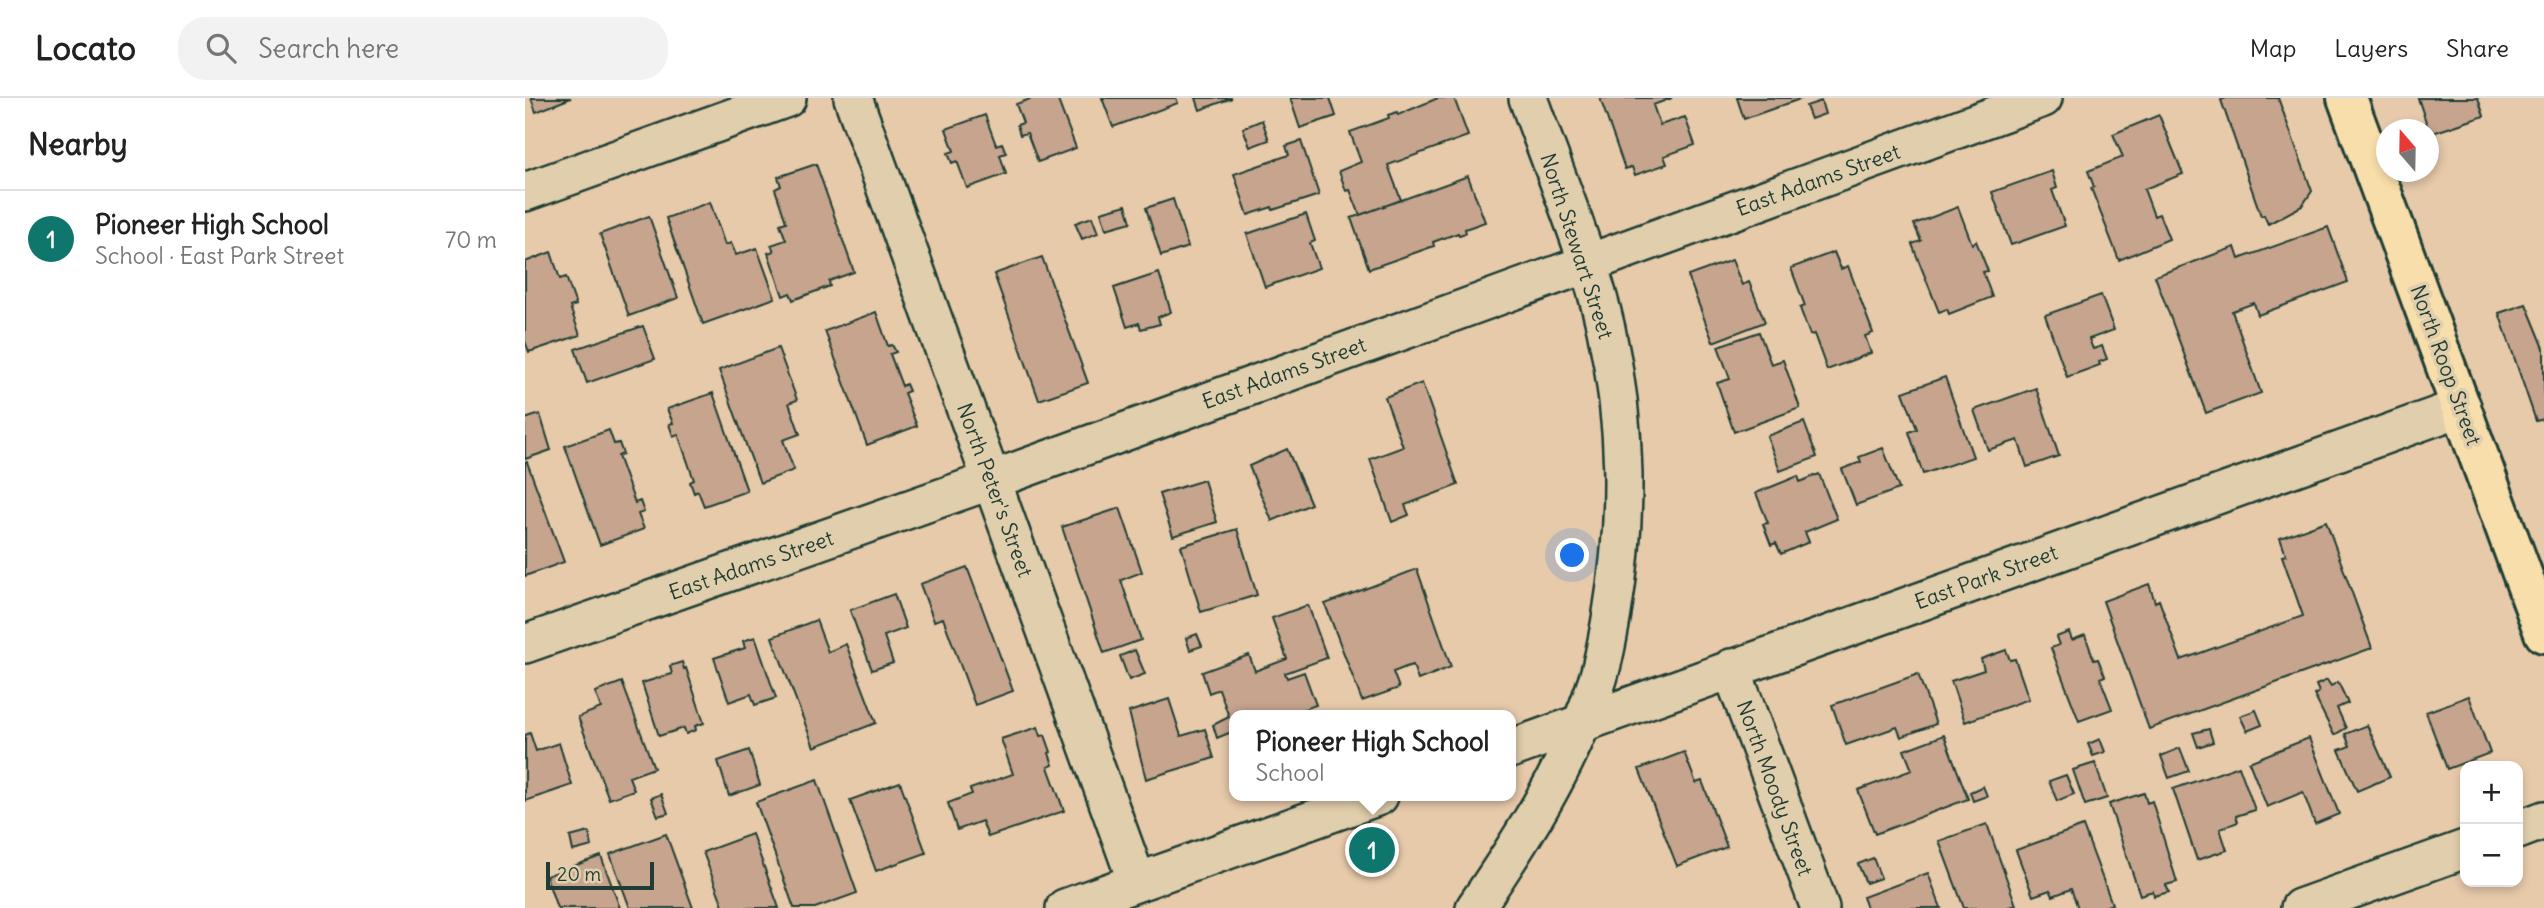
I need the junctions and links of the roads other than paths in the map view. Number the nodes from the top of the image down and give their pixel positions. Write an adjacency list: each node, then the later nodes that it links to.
1 (787, 98): 6 (street)
2 (853, 98): 9 (street, North Peter's Street)
3 (1528, 98): 7 (street, North Stewart Street)
4 (2043, 98): 7 (street, East Adams Street)
5 (2347, 98): 8 (main road, North Roop Street)
6 (525, 192)
7 (1586, 263): 9 (street, East Adams Street); 13 (street, North Stewart Street)
8 (2462, 407): 10 (main road, North Roop Street); 12 (street, East Park Street)
9 (992, 480): 11 (street, East Adams Street); 19 (street, North Peter's Street)
10 (2544, 633)
11 (525, 644)
12 (1731, 668): 13 (street, East Park Street); 22 (street, North Moody Street)
13 (1580, 724): 14 (street, East Park Street); 21 (street, North Stewart Street)
14 (1516, 747)
15 (1365, 801): 19 (street)
16 (2544, 820): 17 (street)
17 (2523, 828)
18 (2460, 851): 23 (street)
19 (1137, 882): 20 (street)
20 (1065, 908)
21 (1475, 908)
22 (1819, 908)
23 (2300, 908)

